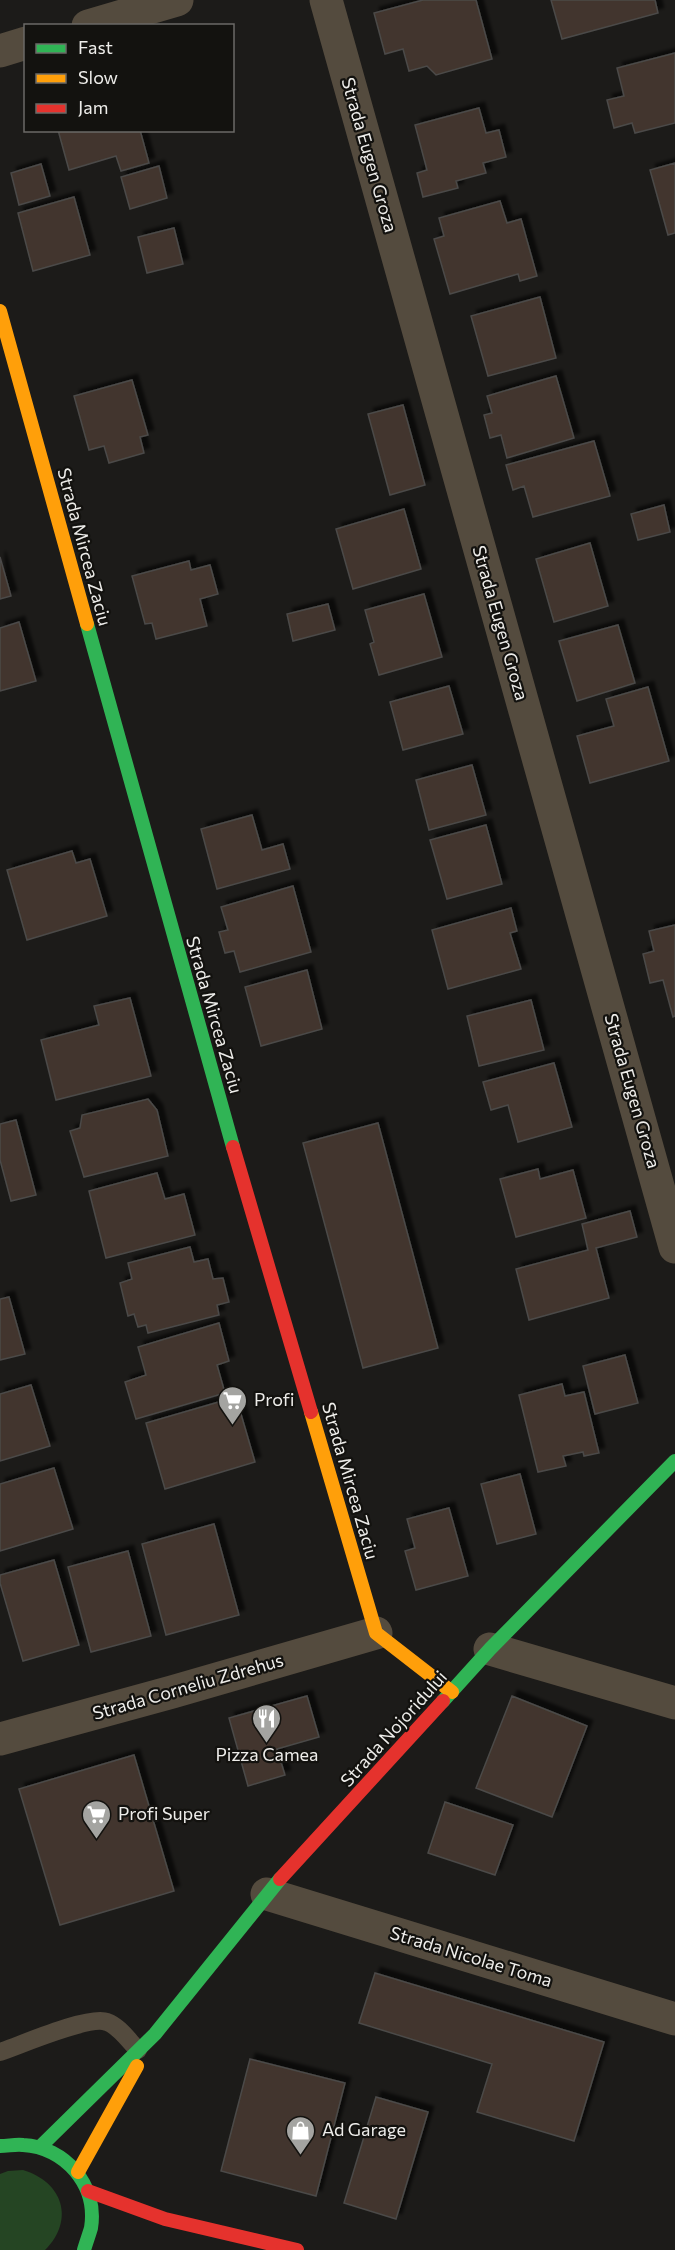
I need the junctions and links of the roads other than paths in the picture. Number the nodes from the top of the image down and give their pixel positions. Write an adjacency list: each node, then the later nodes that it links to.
1 (177, 0): 3 (street)
2 (326, 0): 7 (street, Strada Eugen Groza)
3 (95, 24)
4 (24, 45): 5 (street)
5 (0, 51)
6 (0, 311): 9 (main road, Strada Mircea Zaciu)
7 (675, 1247)
8 (675, 1461): 10 (main road, Strada Nojoridului)
9 (376, 1633): 11 (main road); 13 (street, Strada Corneliu Zdrehus)
10 (490, 1649): 11 (main road, Strada Nojoridului); 12 (street)
11 (452, 1692): 14 (main road, Strada Nojoridului)
12 (675, 1703)
13 (0, 1739)
14 (267, 1894): 15 (street, Strada Nicolae Toma); 16 (main road, Strada Nojoridului)
15 (675, 2019)
16 (154, 2034): 17 (main road, Strada Nojoridului); 21 (main road, Strada Nojoridului)
17 (138, 2050): 18 (lane); 20 (main road, Strada Nojoridului)
18 (0, 2052)
19 (0, 2146): 20 (main road)
20 (41, 2146): 21 (main road)
21 (78, 2172): 22 (main road)
22 (88, 2191): 23 (main road); 24 (main road)
23 (84, 2250)
24 (297, 2250)

